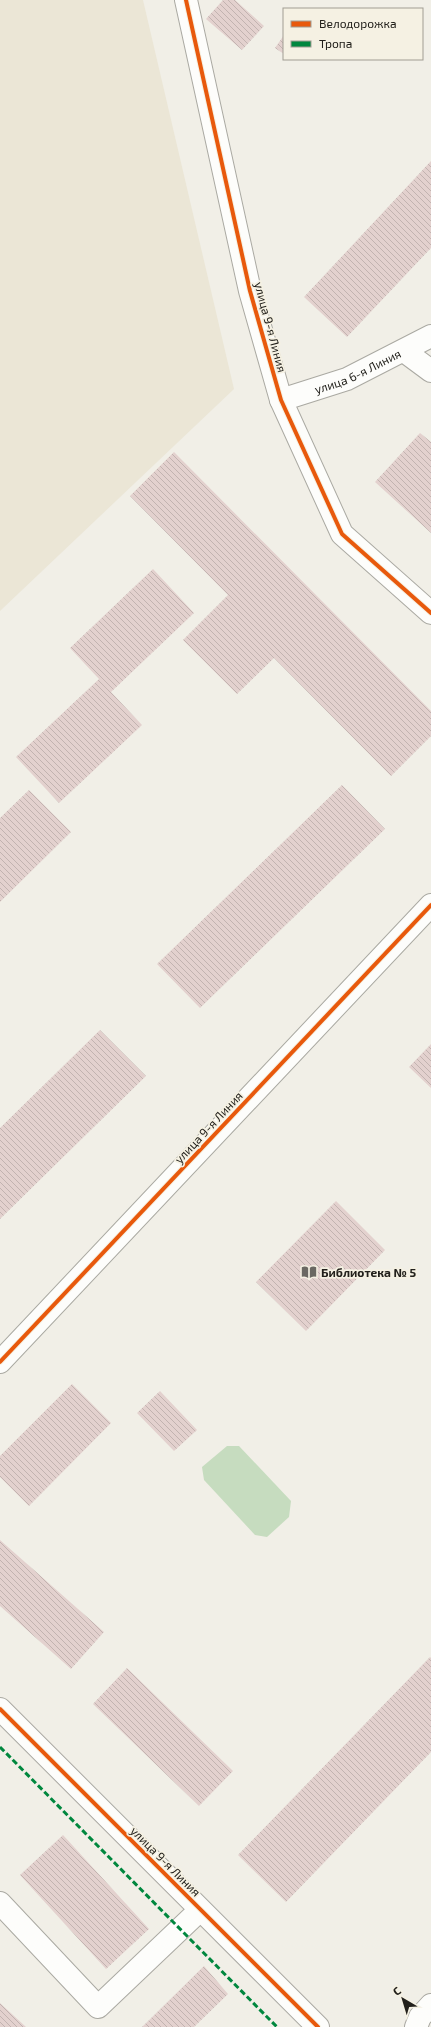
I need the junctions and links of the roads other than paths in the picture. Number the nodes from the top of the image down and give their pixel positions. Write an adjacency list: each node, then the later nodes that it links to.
1 (186, 0): 5 (street, улица 9-я Линия)
2 (431, 336): 3 (street, улица 6-я Линия)
3 (404, 351): 4 (street); 5 (street, улица 6-я Линия)
4 (431, 371)
5 (281, 400): 6 (street, улица 9-я Линия)
6 (431, 613)
7 (431, 905): 8 (street, улица 9-я Линия)
8 (0, 1362)
9 (0, 1709): 11 (street, улица 9-я Линия)
10 (0, 1903): 11 (street)
11 (200, 1910): 13 (street, улица 9-я Линия)
12 (431, 2005): 14 (street)
13 (318, 2027)
14 (416, 2027)

